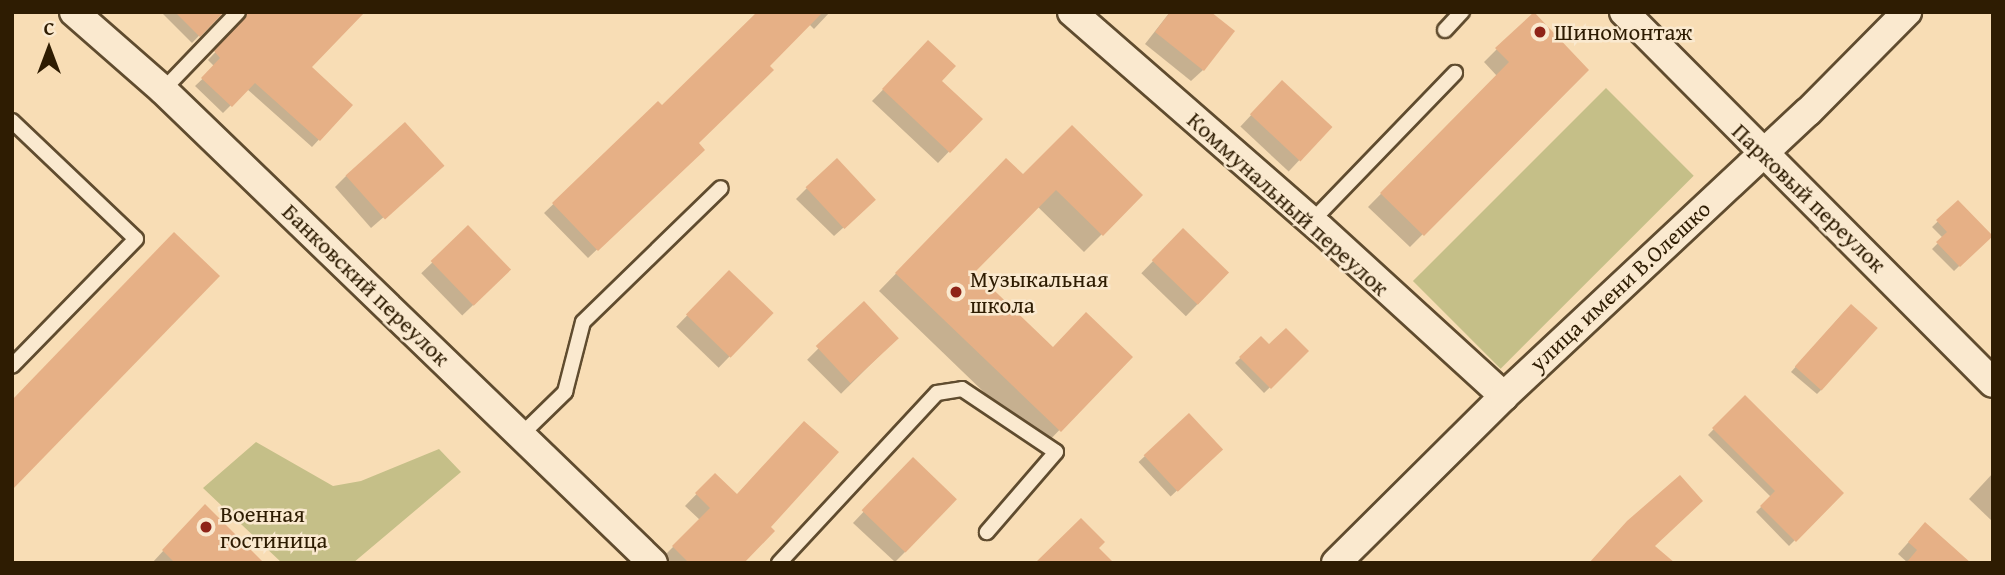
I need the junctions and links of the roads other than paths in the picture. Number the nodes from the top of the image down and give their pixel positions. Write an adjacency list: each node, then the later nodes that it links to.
1 (74, 12): 9 (street, Банковский переулок)
2 (238, 12): 9 (lane)
3 (1072, 12): 13 (street, Коммунальный переулок)
4 (1462, 12): 7 (lane)
5 (1624, 12): 11 (street, Парковый переулок)
6 (1907, 12): 11 (street, улица имени В.Олешко)
7 (1445, 30)
8 (1455, 73): 13 (lane)
9 (163, 90): 17 (street, Банковский переулок)
10 (12, 121): 14 (lane)
11 (1762, 153): 15 (street, Парковый переулок); 16 (street, улица имени В.Олешко)
12 (722, 188): 17 (lane)
13 (1312, 221): 16 (street, Коммунальный переулок)
14 (12, 366)
15 (1993, 383)
16 (1504, 396): 21 (street, улица имени В.Олешко)
17 (521, 435): 19 (street, Банковский переулок)
18 (987, 532): 20 (lane)
19 (653, 563)
20 (779, 563)
21 (1336, 563)

